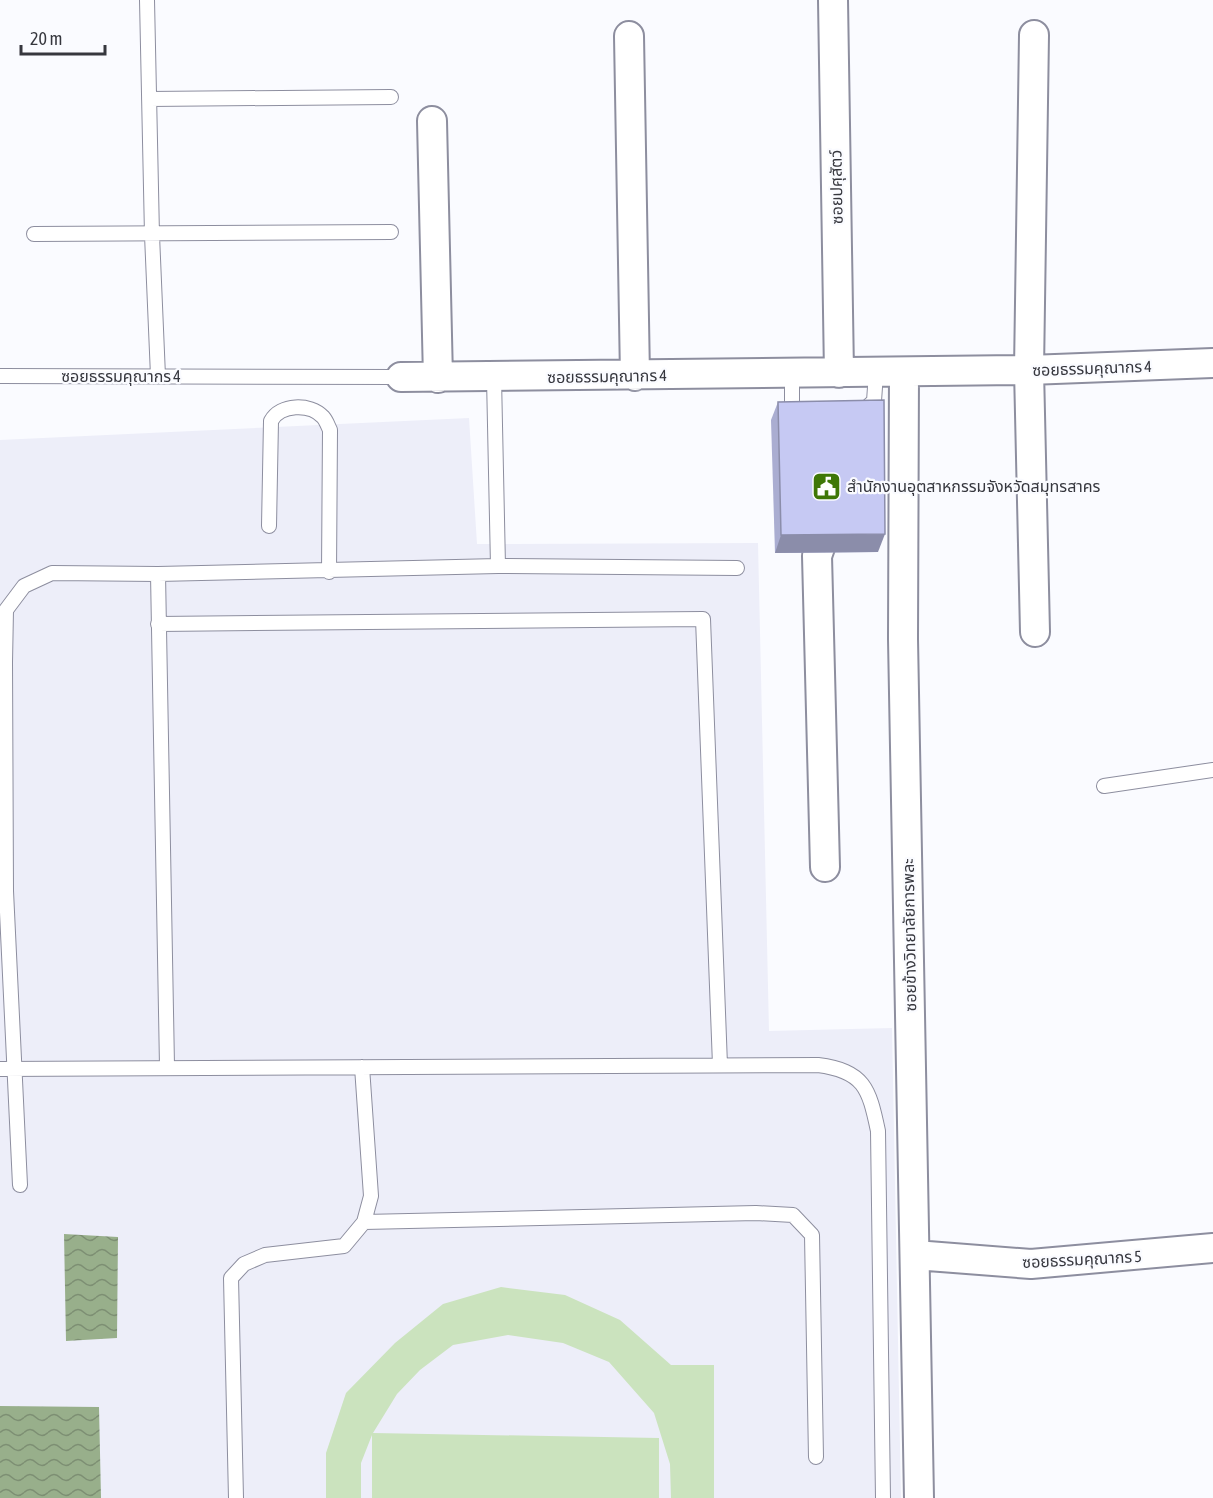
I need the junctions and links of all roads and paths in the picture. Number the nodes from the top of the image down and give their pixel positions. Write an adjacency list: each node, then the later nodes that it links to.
1 (147, 0): 6 (lane)
2 (832, 0): 14 (street, ซอยปศุสัตว์)
3 (1034, 35): 12 (street)
4 (629, 36): 19 (street)
5 (391, 97): 6 (lane)
6 (149, 99): 10 (lane)
7 (432, 121): 21 (street)
8 (391, 232): 10 (lane)
9 (34, 234): 10 (lane)
10 (152, 235): 18 (lane)
11 (1213, 363): 12 (street, ซอยธรรมคุณากร 4)
12 (1029, 370): 13 (street, ซอยธรรมคุณากร 4); 32 (street)
13 (904, 372): 15 (street, ซอยธรรมคุณากร 4); 26 (street, ซอยข้างวิทยาลัยการพละ)
14 (839, 373): 15 (street, ซอยธรรมคุณากร 4); 16 (street, ซอยธรรมคุณากร 4)
15 (876, 373): 23 (lane)
16 (792, 374): 19 (street, ซอยธรรมคุณากร 4); 24 (lane)
17 (0, 376): 18 (lane, ซอยธรรมคุณากร 4)
18 (158, 376): 20 (lane, ซอยธรรมคุณากร 4)
19 (635, 376): 22 (street, ซอยธรรมคุณากร 4)
20 (401, 377): 21 (street, ซอยธรรมคุณากร 4)
21 (438, 378): 22 (street, ซอยธรรมคุณากร 4)
22 (494, 378): 27 (lane)
23 (840, 411)
24 (792, 435)
25 (269, 526): 29 (lane)
26 (885, 532): 35 (street); 44 (street, ซอยข้างวิทยาลัยการพละ)
27 (498, 566): 28 (lane); 29 (lane)
28 (737, 568)
29 (329, 572): 30 (lane)
30 (158, 574): 31 (lane); 40 (lane)
31 (158, 624): 36 (lane); 37 (lane)
32 (1035, 632)
33 (1213, 770): 34 (lane)
34 (1104, 786)
35 (825, 867)
36 (720, 1065): 38 (lane); 47 (lane)
37 (167, 1066): 38 (lane); 40 (lane)
38 (362, 1067): 42 (lane)
39 (0, 1068): 40 (lane)
40 (15, 1068): 41 (lane)
41 (20, 1185)
42 (364, 1222): 45 (lane); 46 (lane)
43 (1213, 1248): 44 (street, ซอยธรรมคุณากร 5)
44 (915, 1255): 48 (street, ซอยข้างวิทยาลัยการพละ)
45 (816, 1457)
46 (236, 1498)
47 (883, 1498)
48 (919, 1498)

